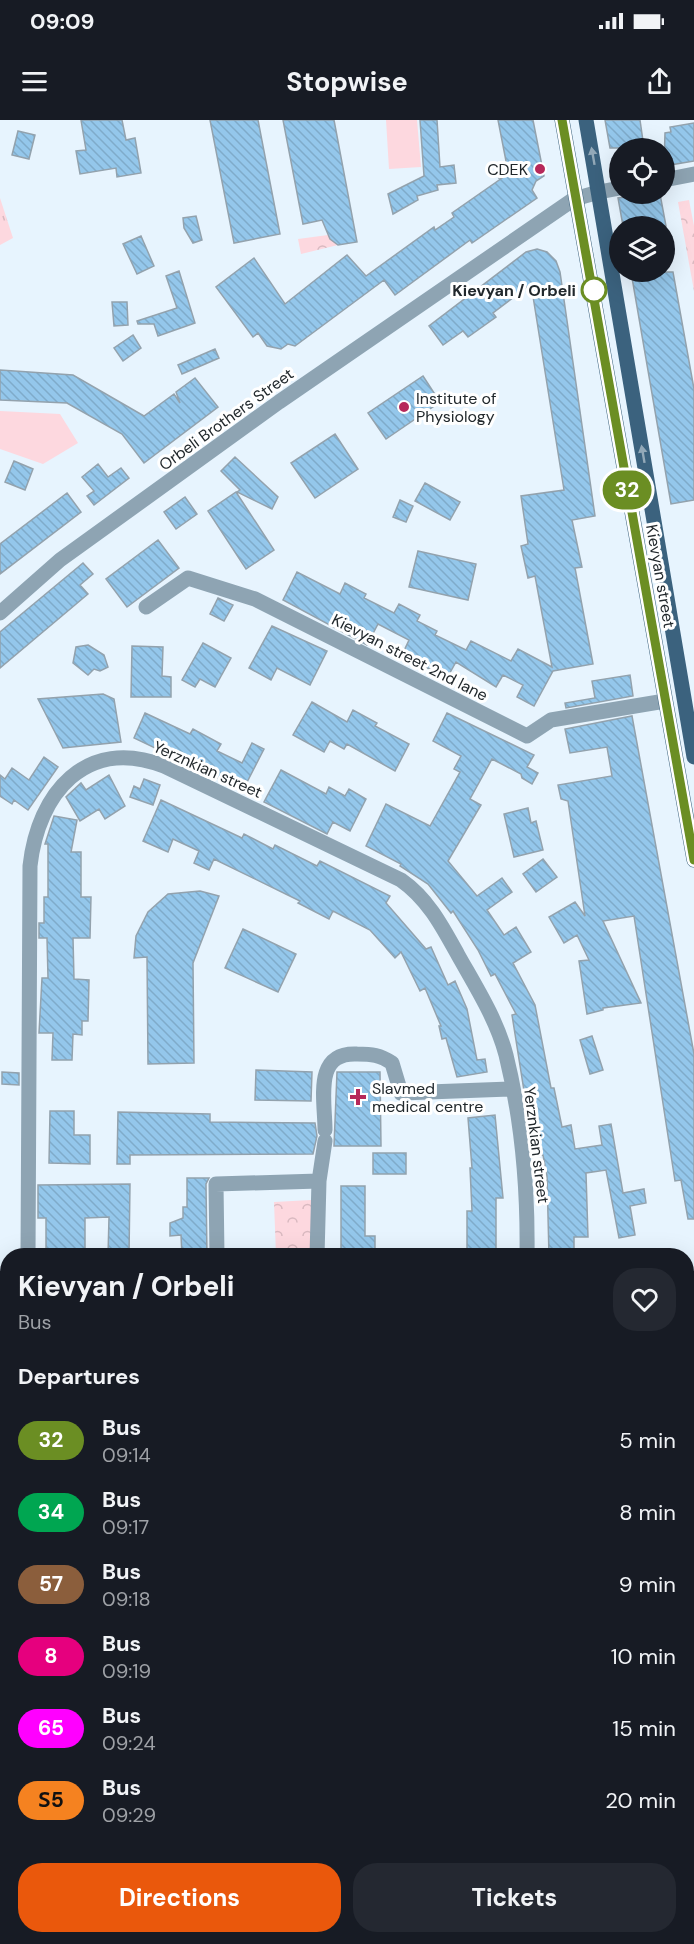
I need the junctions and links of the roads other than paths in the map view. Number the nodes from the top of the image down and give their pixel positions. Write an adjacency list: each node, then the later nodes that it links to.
1 (562, 120): 7 (main road, Kievyan street)
2 (586, 120): 6 (main road, Kievyan street, one-way to 2)
3 (694, 174): 4 (street)
4 (675, 178)
5 (609, 190): 6 (street, Orbeli Brothers Street)
6 (599, 192): 7 (street, Orbeli Brothers Street); 8 (main road, Kievyan street, one-way to 6)
7 (574, 199): 9 (main road, Kievyan street); 11 (street, Orbeli Brothers Street)
8 (660, 562): 9 (main road); 13 (main road, Kievyan street)
9 (640, 563): 12 (main road, Kievyan street)
10 (146, 607): 12 (street, Kievyan street 2nd lane)
11 (0, 613)
12 (665, 701): 14 (main road, Kievyan street)
13 (694, 757)
14 (694, 860)
15 (512, 1089): 16 (street); 17 (street, Yerznkian street); 20 (street, Yerznkian street)
16 (319, 1181): 18 (street); 19 (street)
17 (28, 1248)
18 (217, 1248)
19 (317, 1248)
20 (527, 1248)

